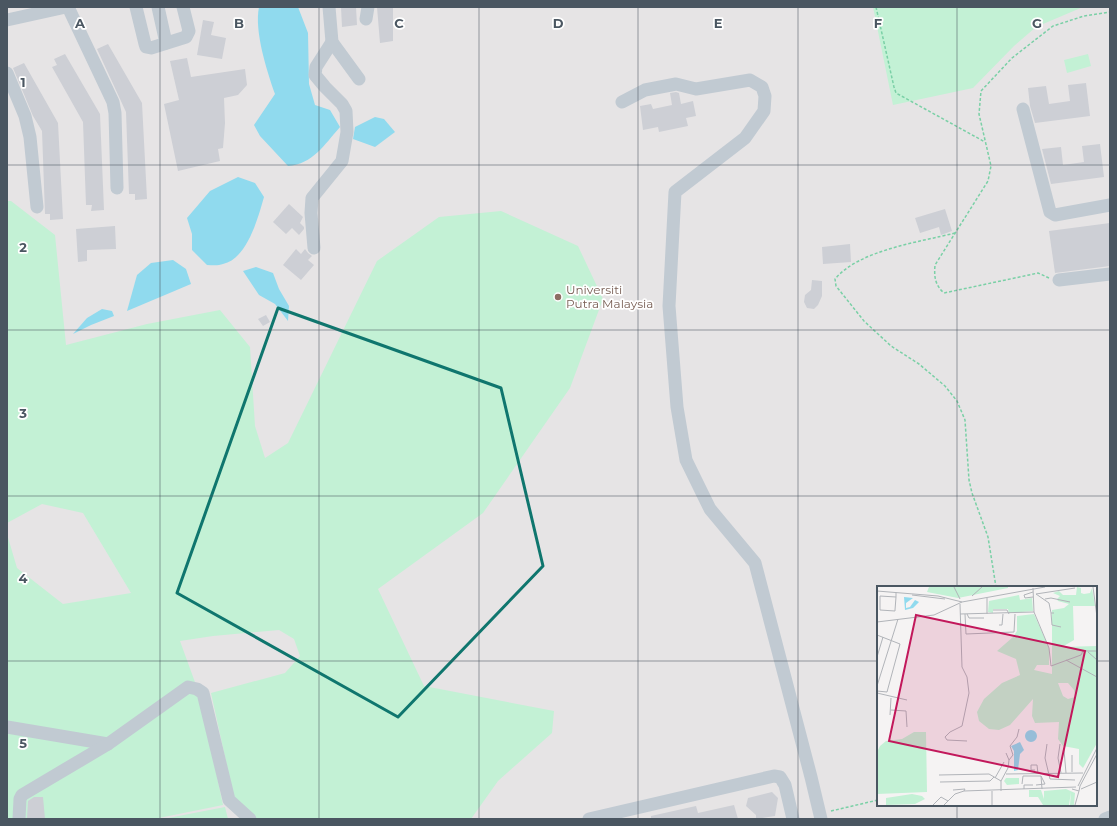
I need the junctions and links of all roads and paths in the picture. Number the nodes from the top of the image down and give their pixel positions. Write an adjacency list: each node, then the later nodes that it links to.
1 (67, 7): 8 (street); 16 (street)
2 (136, 7): 10 (street)
3 (183, 7): 10 (street)
4 (329, 7): 9 (street)
5 (876, 7): 15 (path)
6 (162, 8): 10 (street)
7 (1110, 12): 15 (path)
8 (7, 20)
9 (332, 42): 12 (street); 20 (street)
10 (166, 43)
11 (7, 74): 18 (street)
12 (359, 79)
13 (622, 102): 27 (street)
14 (1023, 109): 17 (street)
15 (986, 143): 19 (path)
16 (117, 188)
17 (1110, 205)
18 (37, 207)
19 (956, 234): 22 (path); 23 (path)
20 (314, 248)
21 (1110, 274): 22 (street)
22 (1059, 280)
23 (996, 586)
24 (7, 727): 25 (street)
25 (108, 744): 29 (street); 30 (street)
26 (877, 800): 27 (path)
27 (820, 816)
28 (1110, 817): 33 (street)
29 (19, 819)
30 (250, 819)
31 (589, 819): 32 (street)
32 (793, 819)
33 (1104, 819)

